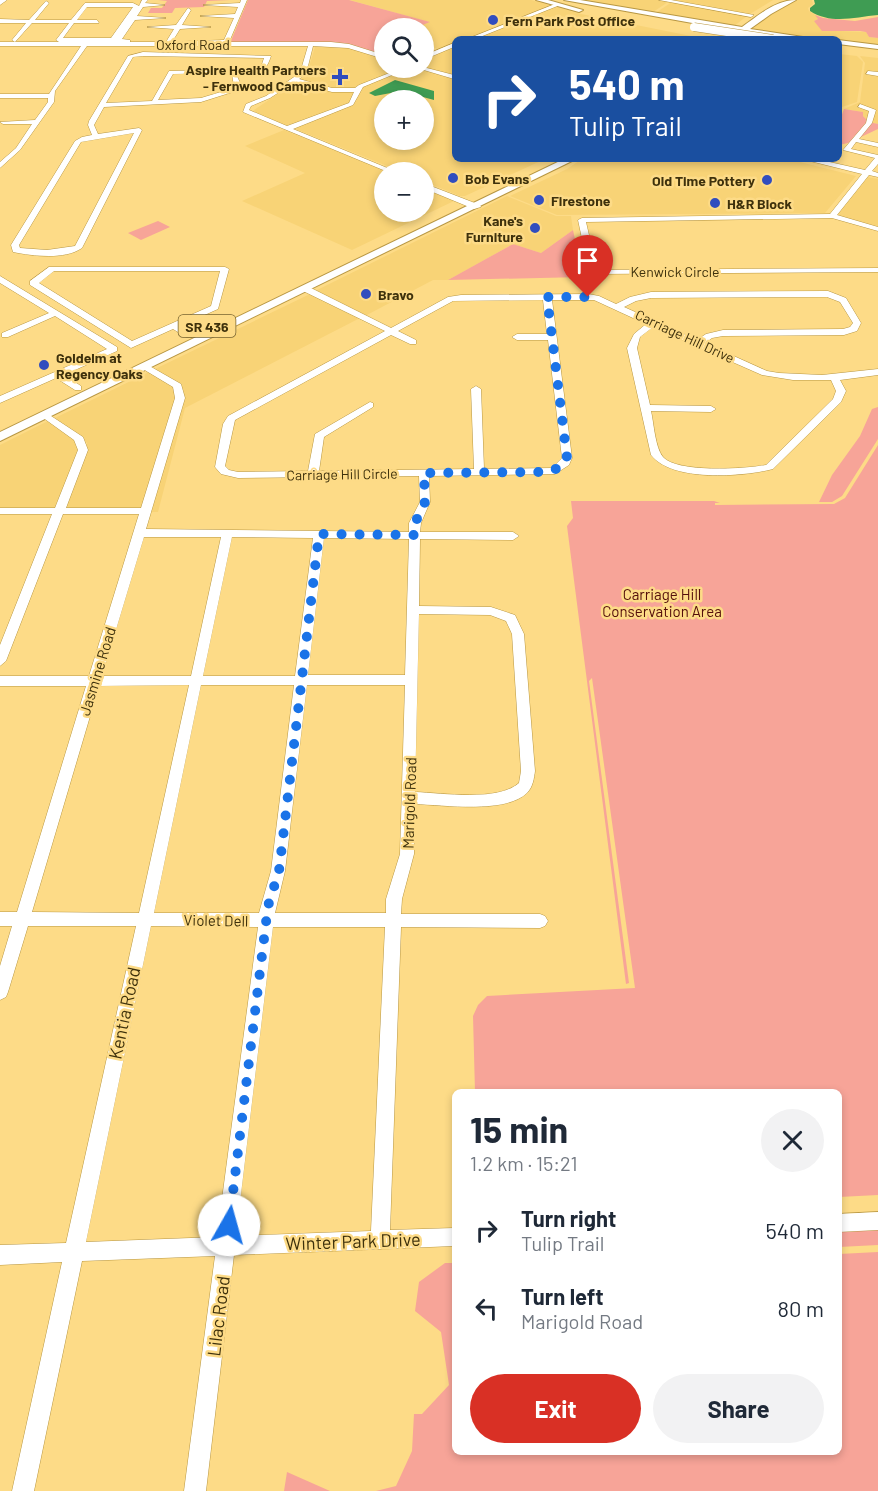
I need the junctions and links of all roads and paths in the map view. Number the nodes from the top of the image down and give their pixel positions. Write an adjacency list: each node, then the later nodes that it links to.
1 (3, 0): 10 (street)
2 (90, 0): 8 (street)
3 (542, 0): 12 (main road); 37 (main road)
4 (662, 0): 7 (street)
5 (779, 0): 19 (main road)
6 (792, 0): 41 (main road)
7 (671, 1): 18 (street); 19 (street)
8 (141, 2): 13 (street); 23 (street)
9 (242, 2): 14 (street); 21 (street)
10 (0, 3)
11 (46, 3): 27 (street)
12 (562, 3): 16 (main road); 18 (main road); 22 (street); 25 (street); 37 (main road)
13 (162, 5)
14 (206, 5)
15 (188, 10): 35 (street)
16 (589, 13)
17 (67, 15): 28 (street)
18 (651, 15): 37 (main road)
19 (752, 15): 38 (main road)
20 (203, 16): 21 (street)
21 (237, 16): 56 (street)
22 (529, 16): 25 (street); 31 (street)
23 (133, 18): 24 (street); 54 (street)
24 (163, 18)
25 (538, 18): 32 (street)
26 (0, 21): 27 (street)
27 (31, 21): 28 (street); 52 (street)
28 (62, 21): 29 (street); 39 (street)
29 (72, 22): 29 (street); 30 (street)
30 (97, 22)
31 (514, 22): 32 (street); 33 (street)
32 (523, 24): 40 (street)
33 (502, 26): 40 (street); 43 (street)
34 (150, 27): 35 (street)
35 (178, 27): 36 (street); 55 (street)
36 (208, 27)
37 (691, 27): 38 (main road); 45 (main road); 48 (main road, bridge); 49 (main road, bridge)
38 (735, 28): 41 (main road); 46 (main road)
39 (56, 29)
40 (511, 29): 44 (street)
41 (744, 30): 47 (main road); 51 (main road)
42 (51, 36): 58 (street)
43 (477, 36)
44 (493, 36)
45 (716, 36)
46 (724, 36)
47 (736, 36)
48 (742, 36)
49 (752, 36)
50 (767, 36): 51 (main road)
51 (786, 36)
52 (15, 40)
53 (842, 42): 62 (main road)
54 (117, 43): 55 (street, Oxford Road); 59 (street, Oxford Road)
55 (169, 43): 56 (street); 61 (street, Oxford Road)
56 (225, 43): 60 (street, Oxford Road); 61 (street, Oxford Road)
57 (0, 44): 58 (street, Oxford Road)
58 (45, 44): 59 (street, Oxford Road)
59 (85, 44): 81 (street)
60 (311, 44): 69 (street, Oxford Road); 78 (street)
61 (203, 45): 68 (street)
62 (878, 47)
63 (842, 48): 67 (main road)
64 (452, 49): 66 (street)
65 (452, 50): 71 (street)
66 (434, 53)
67 (878, 53): 70 (main road)
68 (198, 54): 72 (street); 83 (street)
69 (374, 54)
70 (859, 54)
71 (434, 58)
72 (236, 71): 82 (street); 82 (street)
73 (434, 72): 76 (street)
74 (868, 73): 75 (street)
75 (878, 74)
76 (452, 76)
77 (381, 78): 79 (street)
78 (295, 80): 79 (street); 87 (street)
79 (357, 90): 87 (street)
80 (0, 96): 81 (street)
81 (51, 96): 86 (street)
82 (154, 102): 83 (street)
83 (101, 105): 88 (street)
84 (872, 111): 89 (street)
85 (3, 122): 86 (street)
86 (36, 122): 98 (street)
87 (285, 129): 97 (street)
88 (96, 136): 88 (street)
89 (855, 140): 90 (street); 91 (street)
90 (878, 145)
91 (842, 150): 92 (street)
92 (877, 160): 100 (street)
93 (548, 162): 103 (main road, SR 436)
94 (554, 162): 99 (main road)
95 (564, 162): 99 (main road, SR 436)
96 (819, 162): 100 (street)
97 (374, 164)
98 (0, 166)
99 (548, 171): 103 (main road, SR 436)
100 (867, 173): 101 (street); 104 (street)
101 (878, 175)
102 (434, 188): 103 (street)
103 (472, 204): 107 (main road, SR 436); 111 (main road, SR 436)
104 (832, 216): 105 (street, Kenwick Circle); 106 (street, Kenwick Circle)
105 (878, 229)
106 (878, 270)
107 (312, 276): 111 (main road); 112 (main road, SR 436)
108 (0, 279): 110 (street)
109 (33, 283): 110 (street); 116 (street); 126 (street)
110 (14, 286): 115 (street)
111 (306, 289): 112 (main road, SR 436); 119 (street)
112 (288, 293): 120 (main road, SR 436); 128 (main road, SR 436)
113 (547, 297): 114 (street, Carriage Hill Drive); 119 (street, Carriage Hill Drive); 123 (street, Carriage Hill Circle)
114 (619, 306): 117 (street, Carriage Hill Drive); 125 (street)
115 (55, 313): 121 (street); 127 (street)
116 (183, 322): 118 (street); 120 (street)
117 (655, 322): 125 (street, Carriage Hill Drive); 136 (street)
118 (173, 326): 120 (street); 126 (street)
119 (392, 331): 124 (street); 142 (street, Carriage Hill Circle)
120 (194, 332): 133 (main road, SR 436)
121 (2, 337)
122 (517, 337): 123 (street)
123 (552, 337): 141 (street, Carriage Hill Circle)
124 (413, 342)
125 (698, 343): 131 (street, Carriage Hill Drive)
126 (130, 345): 127 (street)
127 (114, 349): 130 (street)
128 (146, 367): 138 (main road, SR 436); 144 (street, Jasmine Road)
129 (878, 372): 131 (street, Carriage Hill Drive)
130 (55, 377): 133 (street); 134 (street)
131 (834, 377): 136 (street)
132 (476, 389): 141 (street)
133 (74, 390): 138 (main road); 139 (main road, SR 436)
134 (0, 400)
135 (370, 405): 142 (street)
136 (645, 408): 137 (street)
137 (711, 409)
138 (45, 415): 139 (main road, SR 436); 145 (street)
139 (3, 432)
140 (424, 473): 141 (street, Carriage Hill Circle); 142 (street, Carriage Hill Circle); 149 (street, Marigold Road)
141 (479, 473)
142 (313, 475)
143 (0, 511): 145 (street)
144 (146, 511): 145 (street); 146 (street, Jasmine Road)
145 (58, 512): 152 (street)
146 (139, 533): 148 (street); 155 (street, Jasmine Road)
147 (319, 534): 148 (street); 149 (street); 157 (street, Lilac Road)
148 (227, 535): 156 (street, Kentia Road)
149 (415, 535): 150 (street); 151 (street, Marigold Road)
150 (513, 536)
151 (414, 610): 153 (street, Marigold Road); 158 (street)
152 (0, 661)
153 (412, 680): 157 (street); 158 (street, Marigold Road)
154 (0, 681): 155 (street)
155 (94, 681): 156 (street); 160 (street, Jasmine Road)
156 (196, 681): 157 (street); 161 (street, Kentia Road)
157 (301, 681): 162 (street, Lilac Road)
158 (410, 798): 163 (street, Marigold Road)
159 (0, 919): 160 (street, Violet Dell)
160 (22, 919): 161 (street, Violet Dell); 165 (street, Jasmine Road)
161 (143, 920): 162 (street, Violet Dell); 171 (street, Kentia Road)
162 (267, 921): 163 (street, Violet Dell); 170 (street, Lilac Road)
163 (393, 921): 164 (street, Violet Dell); 169 (street, Marigold Road)
164 (540, 921)
165 (0, 992)
166 (878, 1221): 167 (street)
167 (842, 1222)
168 (452, 1237): 169 (street, Winter Park Drive)
169 (380, 1240): 170 (street, Winter Park Drive)
170 (227, 1247): 171 (street, Winter Park Drive); 174 (street, Lilac Road)
171 (74, 1252): 172 (street, Winter Park Drive); 173 (street, Kentia Road)
172 (0, 1255)
173 (23, 1491)
174 (195, 1491)

